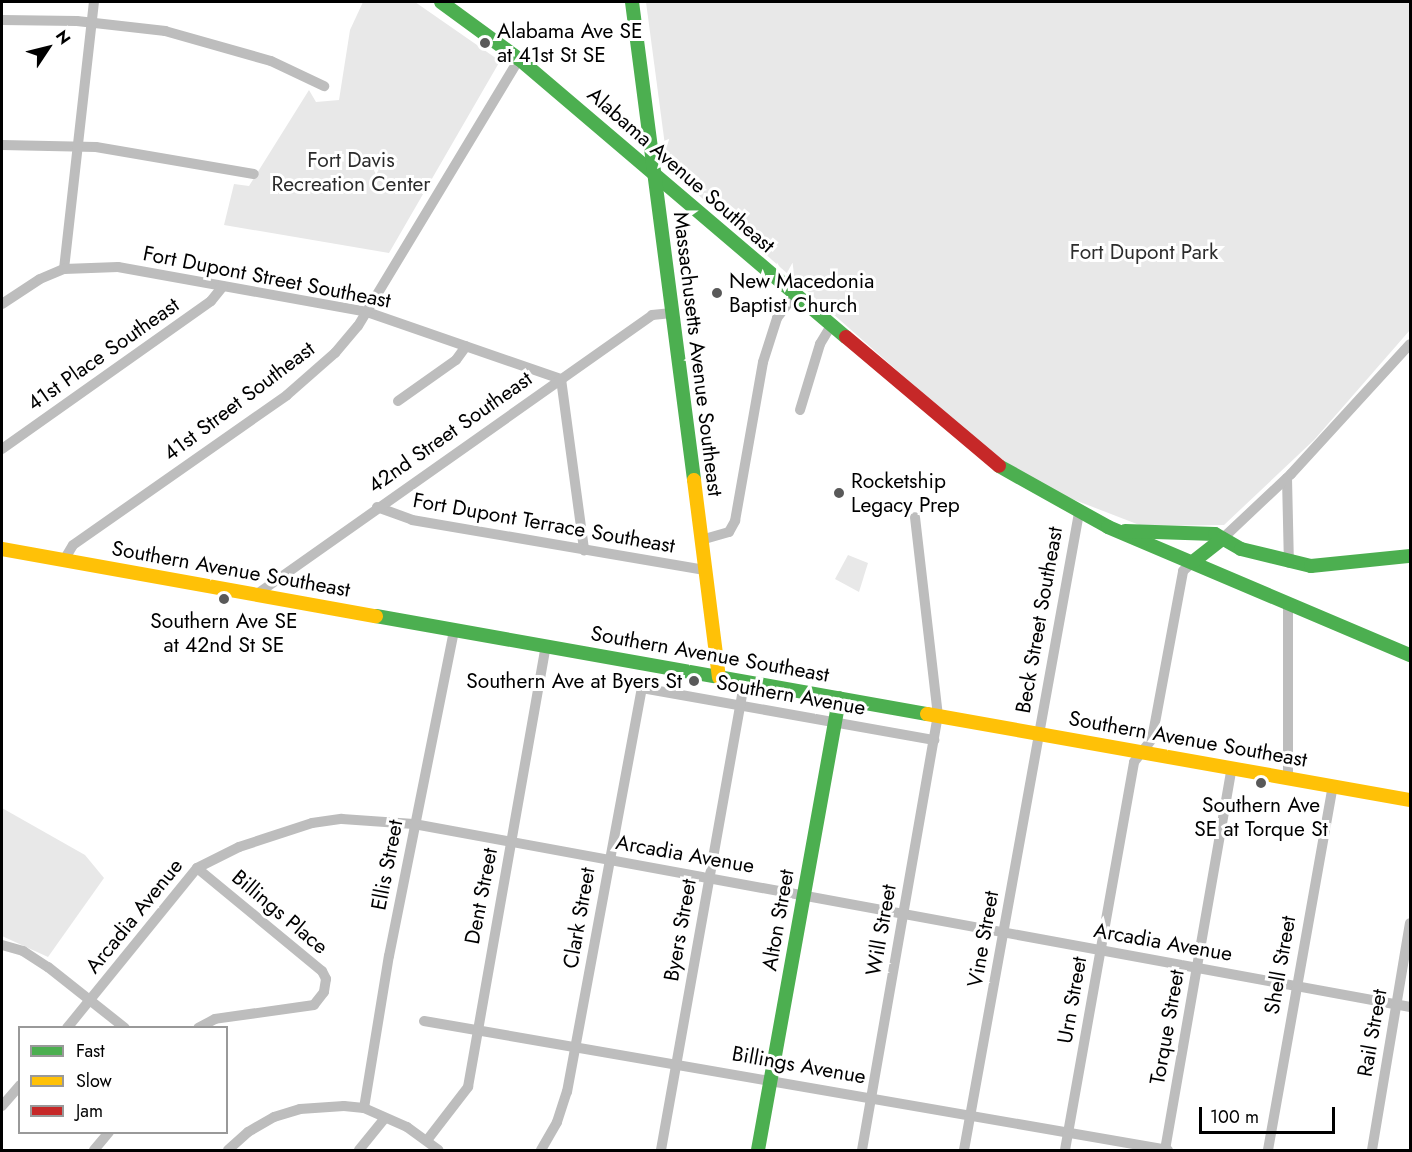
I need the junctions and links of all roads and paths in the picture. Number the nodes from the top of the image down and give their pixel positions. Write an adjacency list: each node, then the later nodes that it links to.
1 (94, 2): 5 (street)
2 (441, 2): 6 (street, Alabama Avenue Southeast)
3 (632, 2): 10 (street, Massachusetts Avenue Southeast)
4 (2, 20): 5 (street)
5 (92, 22): 7 (street); 8 (street)
6 (519, 59): 10 (street, Alabama Avenue Southeast); 16 (street, 41st Street Southeast)
7 (324, 86)
8 (78, 146): 9 (street); 11 (street); 12 (street)
9 (4, 147)
10 (653, 173): 14 (street, Alabama Avenue Southeast); 17 (street, Massachusetts Avenue Southeast)
11 (254, 174)
12 (64, 269): 13 (street, Fort Dupont Street Southeast); 15 (street, Fort Dupont Street Southeast)
13 (223, 286): 16 (street, Fort Dupont Street Southeast); 24 (street, 41st Place Southeast)
14 (795, 294): 18 (street, Alabama Avenue Southeast); 31 (street)
15 (2, 304)
16 (367, 312): 20 (street, Fort Dupont Street Southeast); 35 (street, 41st Street Southeast)
17 (672, 313): 21 (street, 42nd Street Southeast); 31 (street, Massachusetts Avenue Southeast)
18 (831, 326): 23 (street); 27 (street, Alabama Avenue Southeast)
19 (1410, 344): 25 (street)
20 (466, 346): 21 (street, Fort Dupont Street Southeast); 22 (street)
21 (561, 379): 26 (street, 42nd Street Southeast); 33 (street)
22 (398, 400)
23 (800, 410)
24 (2, 449)
25 (1287, 478): 30 (street); 37 (street)
26 (377, 507): 33 (street, Fort Dupont Terrace Southeast); 39 (street, 42nd Street Southeast)
27 (1079, 513): 29 (street, Alabama Avenue Southeast); 51 (street, Beck Street Southeast)
28 (915, 517): 49 (street, Will Street)
29 (1120, 531): 30 (street); 36 (street, Alabama Avenue Southeast)
30 (1222, 539): 36 (street); 37 (street)
31 (701, 540): 38 (street, Massachusetts Avenue Southeast)
32 (2, 549): 35 (street, Southern Avenue Southeast)
33 (584, 550): 38 (street, Fort Dupont Terrace Southeast)
34 (1410, 556): 37 (street)
35 (64, 561): 39 (street, Southern Avenue Southeast)
36 (1194, 561): 40 (street, Alabama Avenue Southeast); 53 (street, Urn Street)
37 (1289, 563)
38 (705, 570): 44 (street, Massachusetts Avenue Southeast)
39 (257, 594): 41 (street, Southern Avenue Southeast)
40 (1288, 603): 43 (street, Alabama Avenue Southeast); 55 (street)
41 (454, 630): 42 (street, Southern Avenue Southeast); 58 (street, Ellis Street)
42 (546, 646): 44 (street, Southern Avenue Southeast); 59 (street, Dent Street)
43 (1410, 655)
44 (719, 677): 45 (street, Southern Avenue Southeast)
45 (744, 682): 47 (street, Southern Avenue Southeast); 48 (street, Byers Street)
46 (642, 688): 48 (street, Southern Avenue); 60 (street, Clark Street)
47 (839, 698): 49 (street, Southern Avenue Southeast); 50 (street, Alton Street)
48 (740, 705): 50 (street, Southern Avenue); 62 (street, Byers Street)
49 (938, 716): 51 (street, Southern Avenue Southeast); 52 (street, Will Street)
50 (835, 722): 52 (street, Southern Avenue); 63 (street, Alton Street)
51 (1039, 734): 53 (street, Southern Avenue Southeast); 66 (street, Vine Street)
52 (933, 740): 64 (street, Will Street)
53 (1142, 752): 54 (street, Southern Avenue Southeast); 68 (street, Urn Street)
54 (1232, 768): 55 (street, Southern Avenue Southeast); 69 (street, Torque Street)
55 (1287, 778): 56 (street, Southern Avenue Southeast)
56 (1333, 786): 57 (street, Southern Avenue Southeast); 70 (street, Shell Street)
57 (1410, 800)
58 (414, 824): 59 (street, Arcadia Avenue); 61 (street, Arcadia Avenue); 85 (street, Ellis Street)
59 (511, 842): 60 (street, Arcadia Avenue); 78 (street, Dent Street)
60 (609, 860): 62 (street, Arcadia Avenue); 79 (street, Clark Street)
61 (197, 868): 71 (street, Arcadia Avenue); 77 (street, Billings Place)
62 (709, 878): 63 (street, Arcadia Avenue); 80 (street, Byers Street)
63 (804, 896): 64 (street, Arcadia Avenue); 81 (street, Alton Street)
64 (904, 914): 66 (street, Arcadia Avenue); 83 (street, Will Street)
65 (1410, 923): 72 (street, Rail Street)
66 (1004, 933): 68 (street, Arcadia Avenue); 86 (street, Vine Street)
67 (2, 945): 71 (street)
68 (1101, 951): 69 (street, Arcadia Avenue); 88 (street, Urn Street)
69 (1197, 968): 70 (street, Arcadia Avenue); 101 (street, Torque Street)
70 (1295, 986): 72 (street, Arcadia Avenue); 102 (street, Shell Street)
71 (90, 1000): 75 (street, Arcadia Avenue); 76 (street)
72 (1397, 1004): 73 (street, Arcadia Avenue); 103 (street, Rail Street)
73 (1410, 1007)
74 (424, 1021): 78 (street, Billings Avenue)
75 (69, 1026)
76 (122, 1026)
77 (201, 1026)
78 (476, 1028): 79 (street, Billings Avenue); 90 (street, Dent Street)
79 (576, 1046): 80 (street, Billings Avenue); 95 (street, Clark Street)
80 (676, 1063): 81 (street, Billings Avenue); 96 (street, Byers Street)
81 (770, 1080): 83 (street, Billings Avenue); 97 (street, Alton Street)
82 (18, 1087): 84 (street)
83 (872, 1098): 86 (street, Billings Avenue); 98 (street, Will Street)
84 (2, 1106)
85 (364, 1108): 87 (street); 92 (street)
86 (971, 1116): 88 (street, Billings Avenue); 99 (street, Vine Street)
87 (386, 1118): 90 (street); 93 (street)
88 (1068, 1133): 100 (street, Urn Street); 101 (street, Billings Avenue)
89 (107, 1134): 91 (street)
90 (428, 1139): 94 (street)
91 (94, 1150)
92 (228, 1150)
93 (359, 1150)
94 (440, 1150)
95 (541, 1150)
96 (661, 1150)
97 (758, 1150)
98 (862, 1150)
99 (964, 1150)
100 (1065, 1150)
101 (1166, 1150)
102 (1268, 1150)
103 (1372, 1150)

